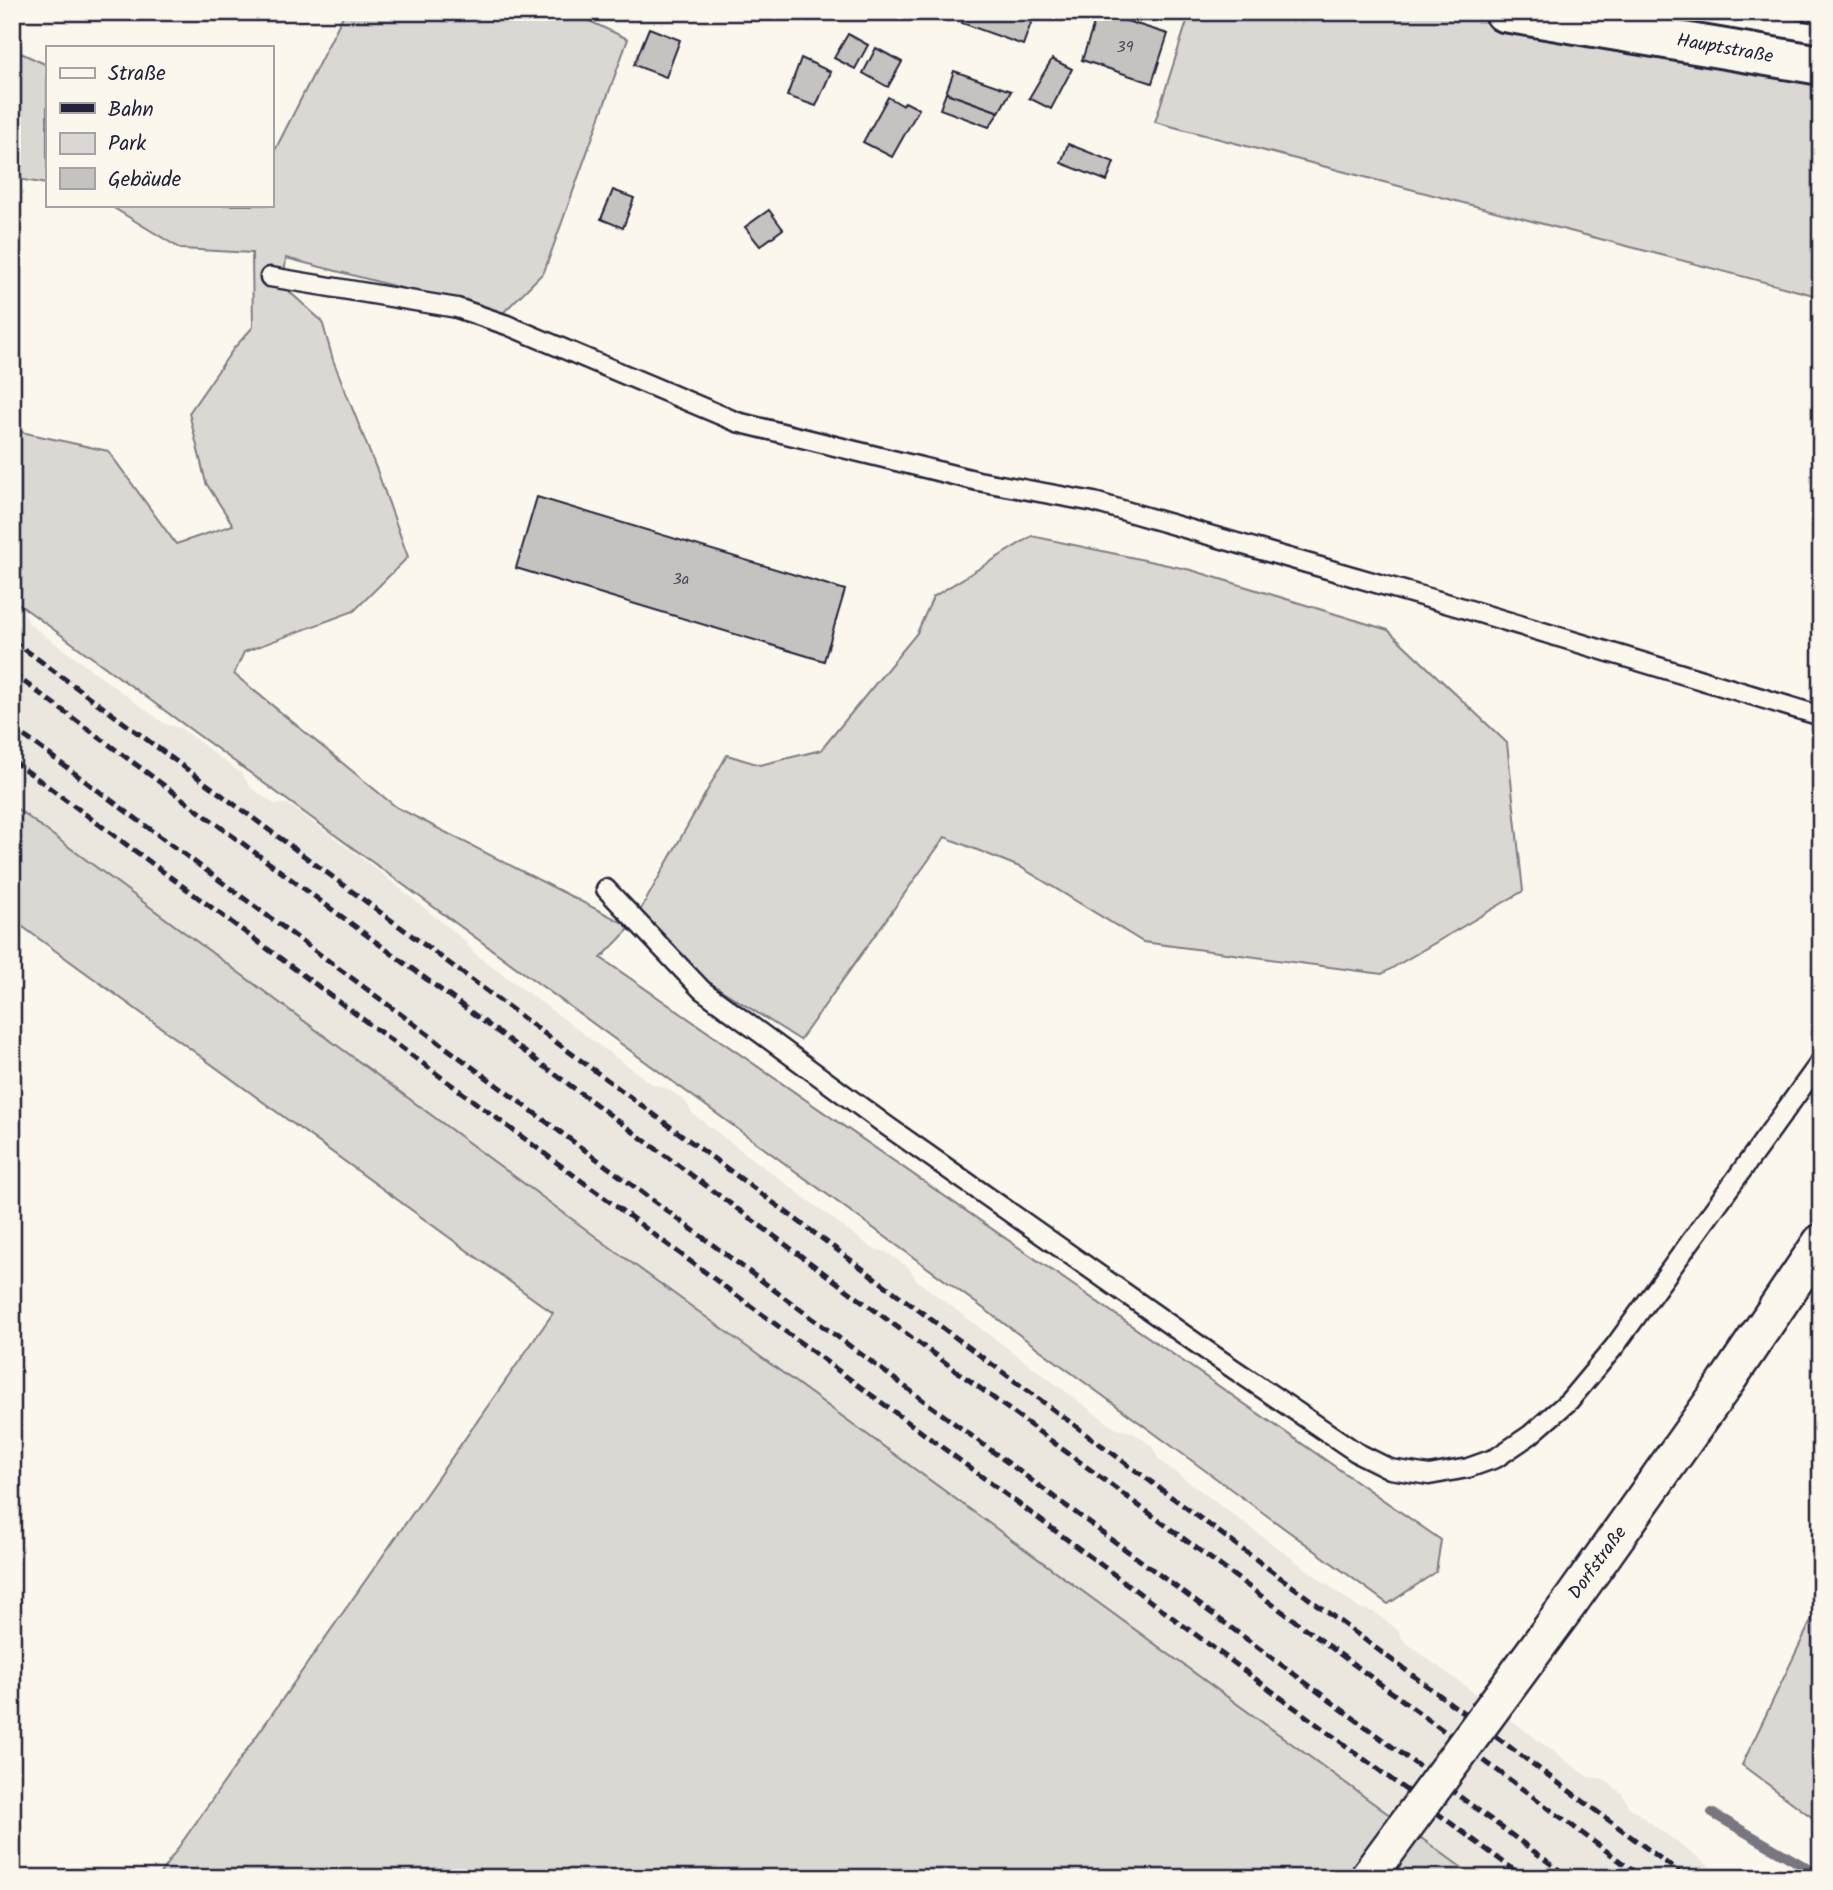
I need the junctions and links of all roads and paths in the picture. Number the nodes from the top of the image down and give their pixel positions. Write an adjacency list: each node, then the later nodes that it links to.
1 (1504, 12): 2 (street, Hauptstraße)
2 (1821, 65)
3 (270, 277): 4 (lane)
4 (1821, 716)
5 (606, 889): 6 (lane)
6 (1821, 1061)
7 (1821, 1242): 8 (street, Dorfstraße, bridge)
8 (1367, 1878)

